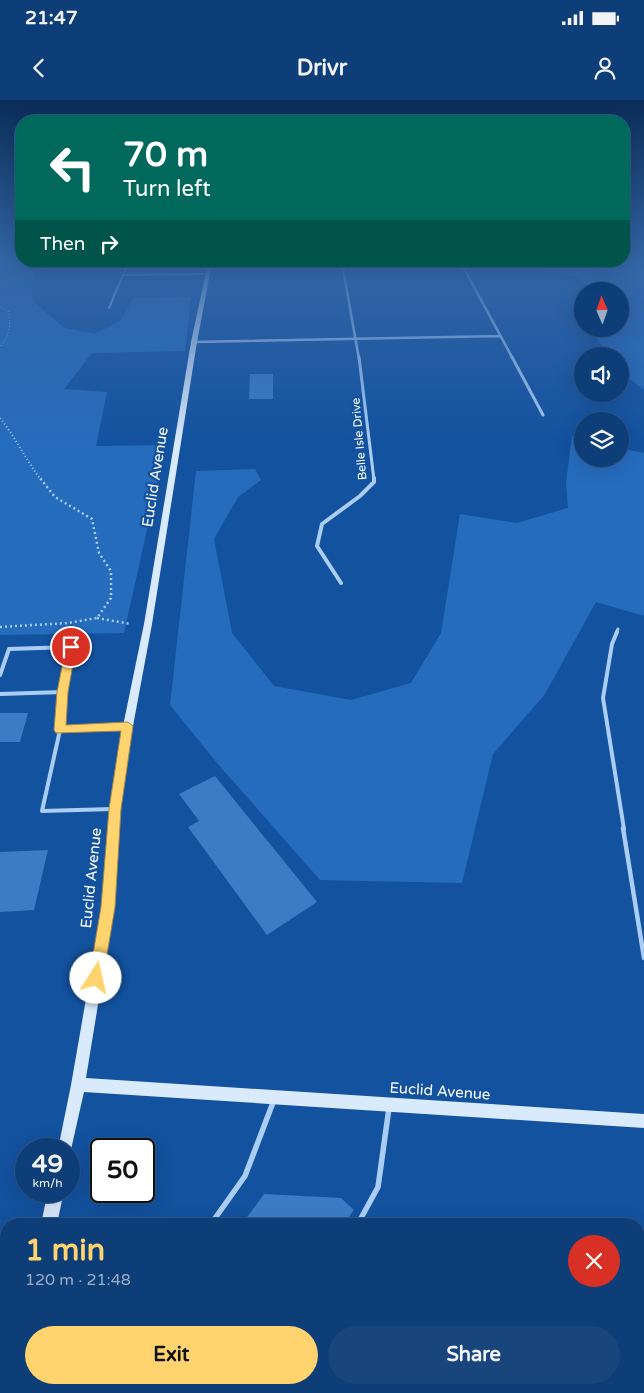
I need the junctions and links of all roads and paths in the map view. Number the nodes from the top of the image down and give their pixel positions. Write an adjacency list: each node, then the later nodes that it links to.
1 (12, 323): 8 (path)
2 (198, 323): 7 (main road, Euclid Avenue)
3 (354, 323): 6 (street, Belle Isle Drive)
4 (493, 323): 5 (street)
5 (500, 336): 6 (street); 9 (street)
6 (357, 339): 7 (street); 11 (street, Belle Isle Drive)
7 (194, 342): 13 (main road, Euclid Avenue)
8 (0, 347)
9 (543, 415)
10 (0, 418): 12 (path)
11 (341, 583)
12 (97, 618): 13 (path); 14 (path)
13 (148, 624): 19 (main road, Euclid Avenue)
14 (0, 627)
15 (618, 629): 22 (lane)
16 (0, 675): 17 (lane)
17 (63, 692): 18 (lane); 20 (lane)
18 (0, 694)
19 (128, 726): 20 (lane); 21 (main road, Euclid Avenue)
20 (60, 730): 21 (lane)
21 (115, 809): 23 (main road, Euclid Avenue)
22 (644, 958)
23 (78, 1085): 24 (main road, Euclid Avenue); 27 (main road)
24 (276, 1096): 25 (main road, Euclid Avenue); 30 (lane)
25 (389, 1105): 26 (main road, Euclid Avenue); 31 (lane)
26 (644, 1121)
27 (66, 1138)
28 (53, 1203): 29 (main road)
29 (50, 1218)
30 (215, 1218)
31 (361, 1218)

